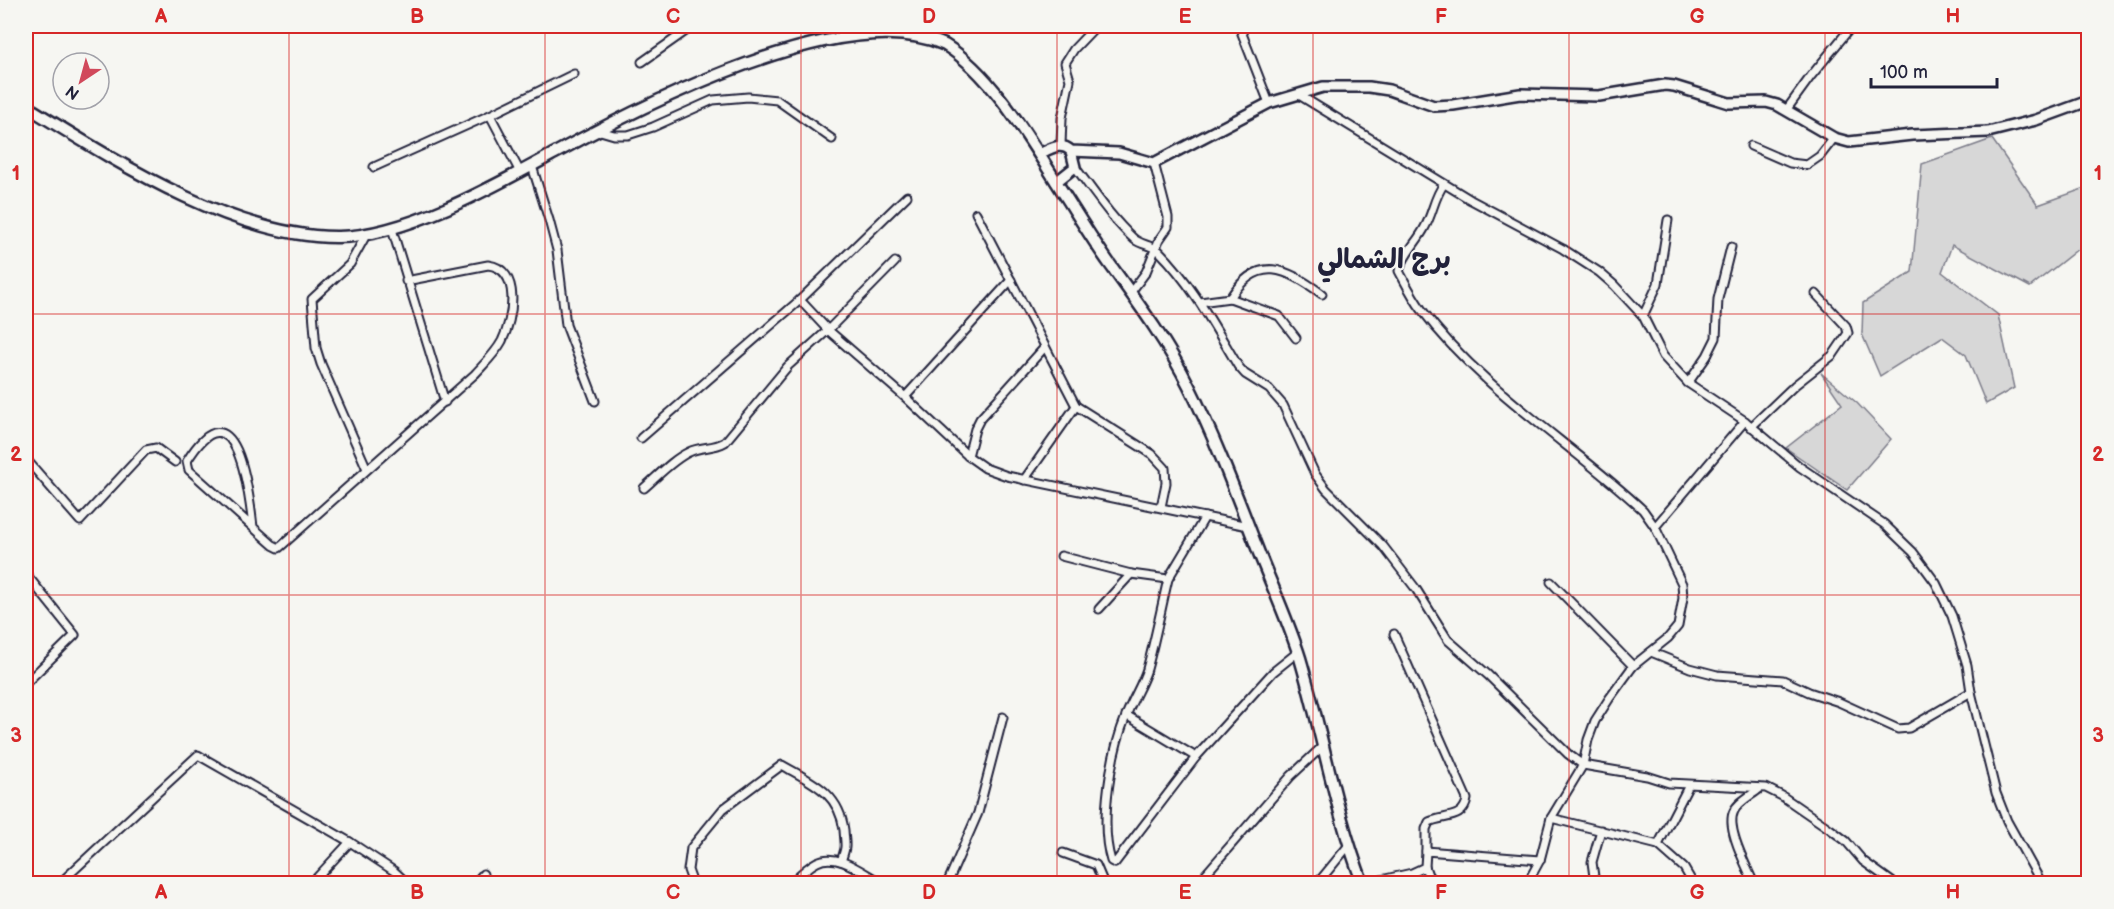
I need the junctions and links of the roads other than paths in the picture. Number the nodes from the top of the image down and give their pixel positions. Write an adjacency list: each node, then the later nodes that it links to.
1 (693, 26): 7 (street)
2 (919, 26): 6 (street)
3 (1096, 26): 18 (street)
4 (1239, 26): 11 (street)
5 (1852, 26): 13 (street)
6 (930, 37): 15 (main road); 21 (main road)
7 (642, 62)
8 (574, 74): 14 (street)
9 (1299, 96): 11 (street); 13 (street); 28 (street)
10 (2088, 100): 16 (street)
11 (1269, 103): 22 (street)
12 (26, 106): 33 (main road)
13 (1787, 109): 16 (street)
14 (490, 115): 23 (street); 26 (street)
15 (597, 130): 17 (street); 24 (main road)
16 (1834, 138): 19 (street)
17 (832, 139)
18 (1060, 145): 20 (street); 21 (street)
19 (1751, 146)
20 (1071, 151): 22 (street); 25 (street)
21 (1039, 154): 27 (main road)
22 (1154, 163): 35 (street)
23 (374, 166)
24 (532, 166): 26 (main road); 51 (street)
25 (1075, 167): 27 (street); 35 (street)
26 (520, 172): 32 (main road)
27 (1056, 182): 39 (main road)
28 (1443, 184): 45 (street); 66 (street)
29 (907, 196): 43 (street)
30 (976, 213): 37 (street)
31 (1668, 220): 45 (street)
32 (392, 229): 33 (main road); 38 (street)
33 (366, 235): 59 (street)
34 (1731, 247): 49 (street)
35 (1156, 249): 39 (street); 44 (street)
36 (895, 262): 46 (street)
37 (1011, 280): 48 (street); 50 (street)
38 (406, 281): 52 (street); 52 (street)
39 (1131, 291): 64 (main road)
40 (1322, 294): 42 (street)
41 (1816, 294): 54 (street)
42 (1230, 298): 44 (street); 47 (street)
43 (800, 300): 46 (street); 55 (street)
44 (1200, 302): 83 (street)
45 (1643, 316): 49 (street)
46 (828, 330): 50 (street); 61 (street)
47 (1296, 338)
48 (1045, 347): 53 (street); 56 (street)
49 (1688, 383): 54 (street)
50 (905, 397): 56 (street)
51 (595, 401)
52 (445, 402): 59 (street)
53 (1076, 406): 60 (street); 62 (street)
54 (1748, 424): 66 (street); 78 (street)
55 (641, 438)
56 (968, 456): 60 (street)
57 (26, 459): 58 (street)
58 (175, 462)
59 (367, 469): 65 (street)
60 (1024, 480): 62 (street)
61 (644, 488)
62 (1161, 507): 63 (street)
63 (1205, 516): 64 (street); 70 (street)
64 (1248, 526): 74 (main road)
65 (253, 527): 65 (street)
66 (1655, 527): 75 (street)
67 (1061, 556): 69 (street)
68 (26, 574): 77 (street)
69 (1131, 574): 70 (street); 72 (street)
70 (1168, 579): 79 (street)
71 (1551, 582): 76 (street)
72 (1099, 609)
73 (1394, 634): 91 (street)
74 (1298, 652): 81 (main road); 82 (street)
75 (1651, 652): 76 (street); 78 (street)
76 (1633, 666): 83 (street)
77 (26, 683)
78 (1971, 692): 116 (street)
79 (1126, 715): 82 (street); 82 (street)
80 (1003, 717): 98 (street)
81 (1324, 746): 89 (main road); 108 (street)
82 (1196, 757)
83 (1583, 765): 84 (street); 86 (street)
84 (1689, 785): 85 (street); 90 (street)
85 (1760, 789): 114 (street); 115 (street)
86 (1551, 818): 87 (street); 93 (street)
87 (1601, 830): 90 (street); 113 (street)
88 (350, 842): 99 (street); 100 (street); 101 (street)
89 (1349, 845): 109 (street); 110 (main road)
90 (1658, 845): 97 (street)
91 (1426, 851): 93 (street); 95 (street)
92 (1063, 853): 107 (street)
93 (1540, 860): 112 (street)
94 (841, 861): 103 (street); 104 (street); 105 (street)
95 (1425, 867): 110 (street); 111 (street)
96 (483, 874): 102 (street)
97 (1691, 880)
98 (948, 882): 106 (street)
99 (59, 884)
100 (311, 884)
101 (408, 884)
102 (474, 884)
103 (693, 884)
104 (790, 884)
105 (884, 884)
106 (959, 884)
107 (1104, 884)
108 (1197, 884)
109 (1317, 884)
110 (1363, 884)
111 (1436, 884)
112 (1527, 884)
113 (1595, 884)
114 (1754, 884)
115 (1894, 884)
116 (2042, 884)

